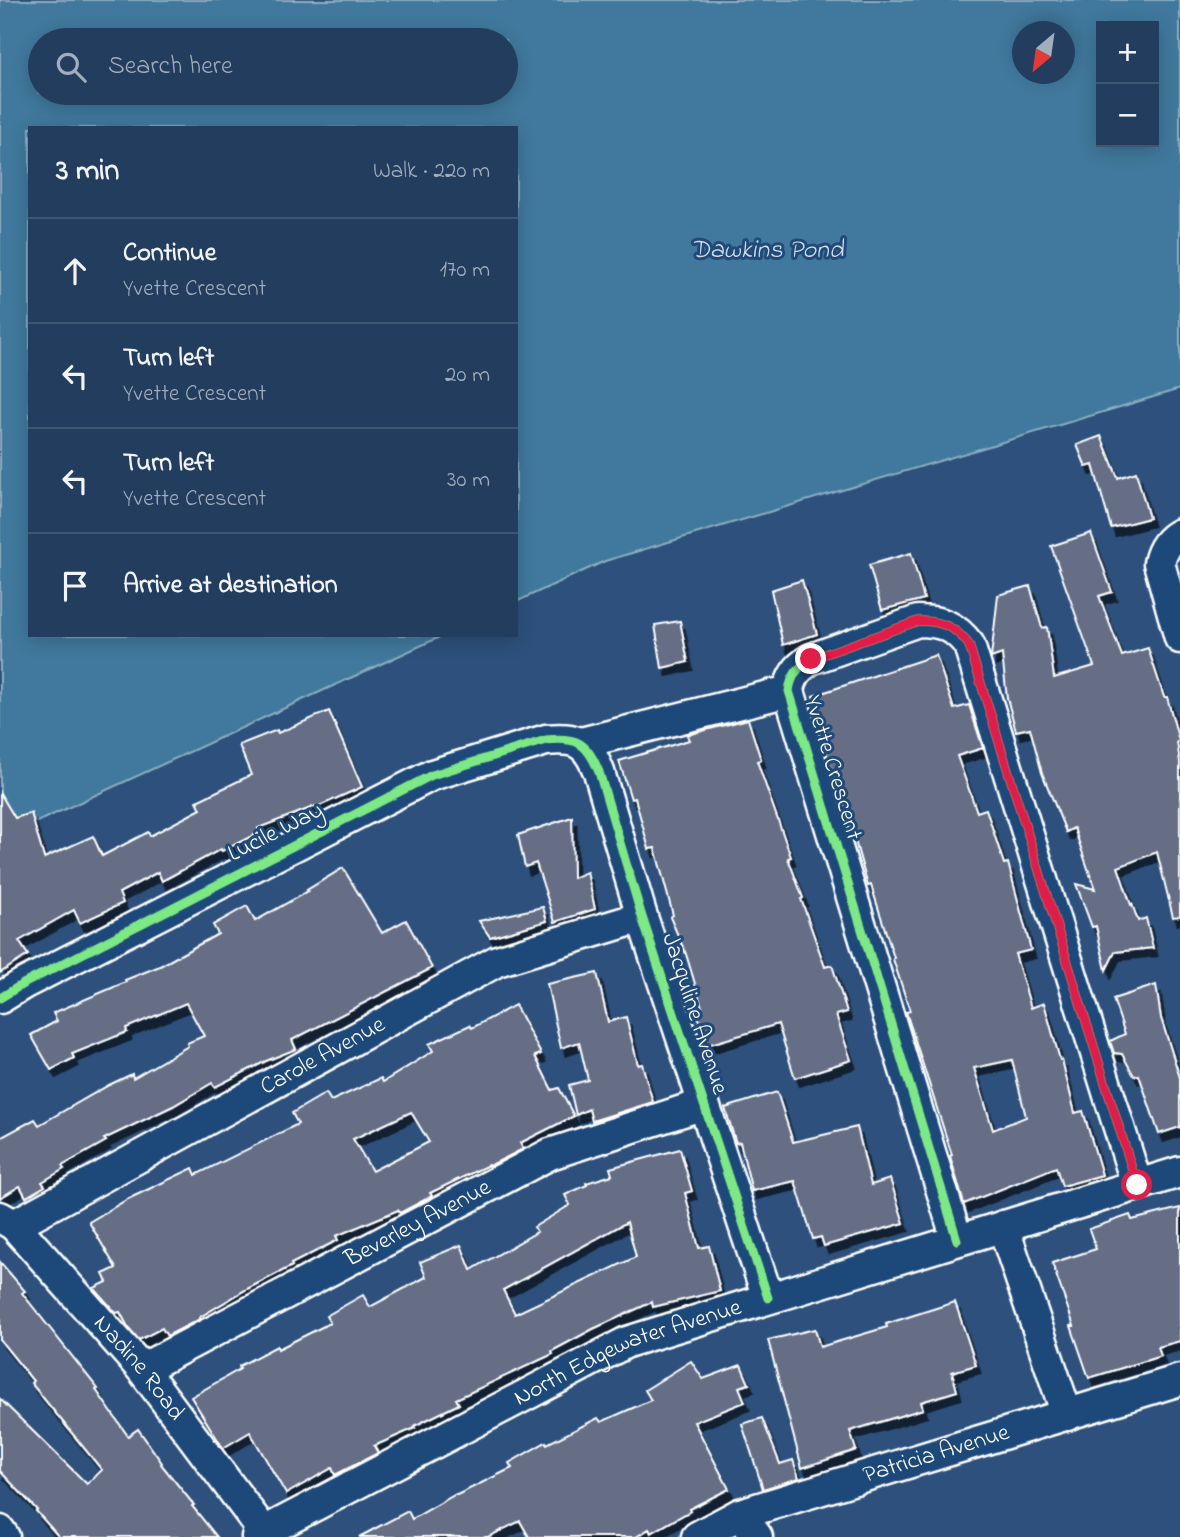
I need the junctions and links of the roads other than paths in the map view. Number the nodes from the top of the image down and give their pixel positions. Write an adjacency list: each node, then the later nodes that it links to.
1 (1180, 534): 2 (street)
2 (1180, 638)
3 (789, 691): 4 (street, Lucile Way); 9 (street, Yvette Crescent); 12 (street, Yvette Crescent)
4 (581, 743): 5 (street, Jacquline Avenue); 6 (street, Lucile Way)
5 (642, 917): 7 (street, Jacquline Avenue); 10 (street, Carole Avenue)
6 (0, 998)
7 (704, 1104): 13 (street, Jacquline Avenue); 14 (street, Beverley Avenue)
8 (1180, 1171): 9 (street, North Edgewater Avenue)
9 (1137, 1185): 11 (street, North Edgewater Avenue)
10 (7, 1221): 14 (street, Nadine Road)
11 (1003, 1226): 12 (street, North Edgewater Avenue); 16 (street)
12 (957, 1240): 13 (street, North Edgewater Avenue)
13 (768, 1298): 19 (street, North Edgewater Avenue)
14 (142, 1369): 19 (street, Nadine Road)
15 (1180, 1380): 16 (street, Patricia Avenue)
16 (1067, 1415): 17 (street, Patricia Avenue)
17 (748, 1526): 21 (street, Patricia Avenue)
18 (0, 1531): 20 (street)
19 (261, 1534)
20 (4, 1537)
21 (697, 1537)

